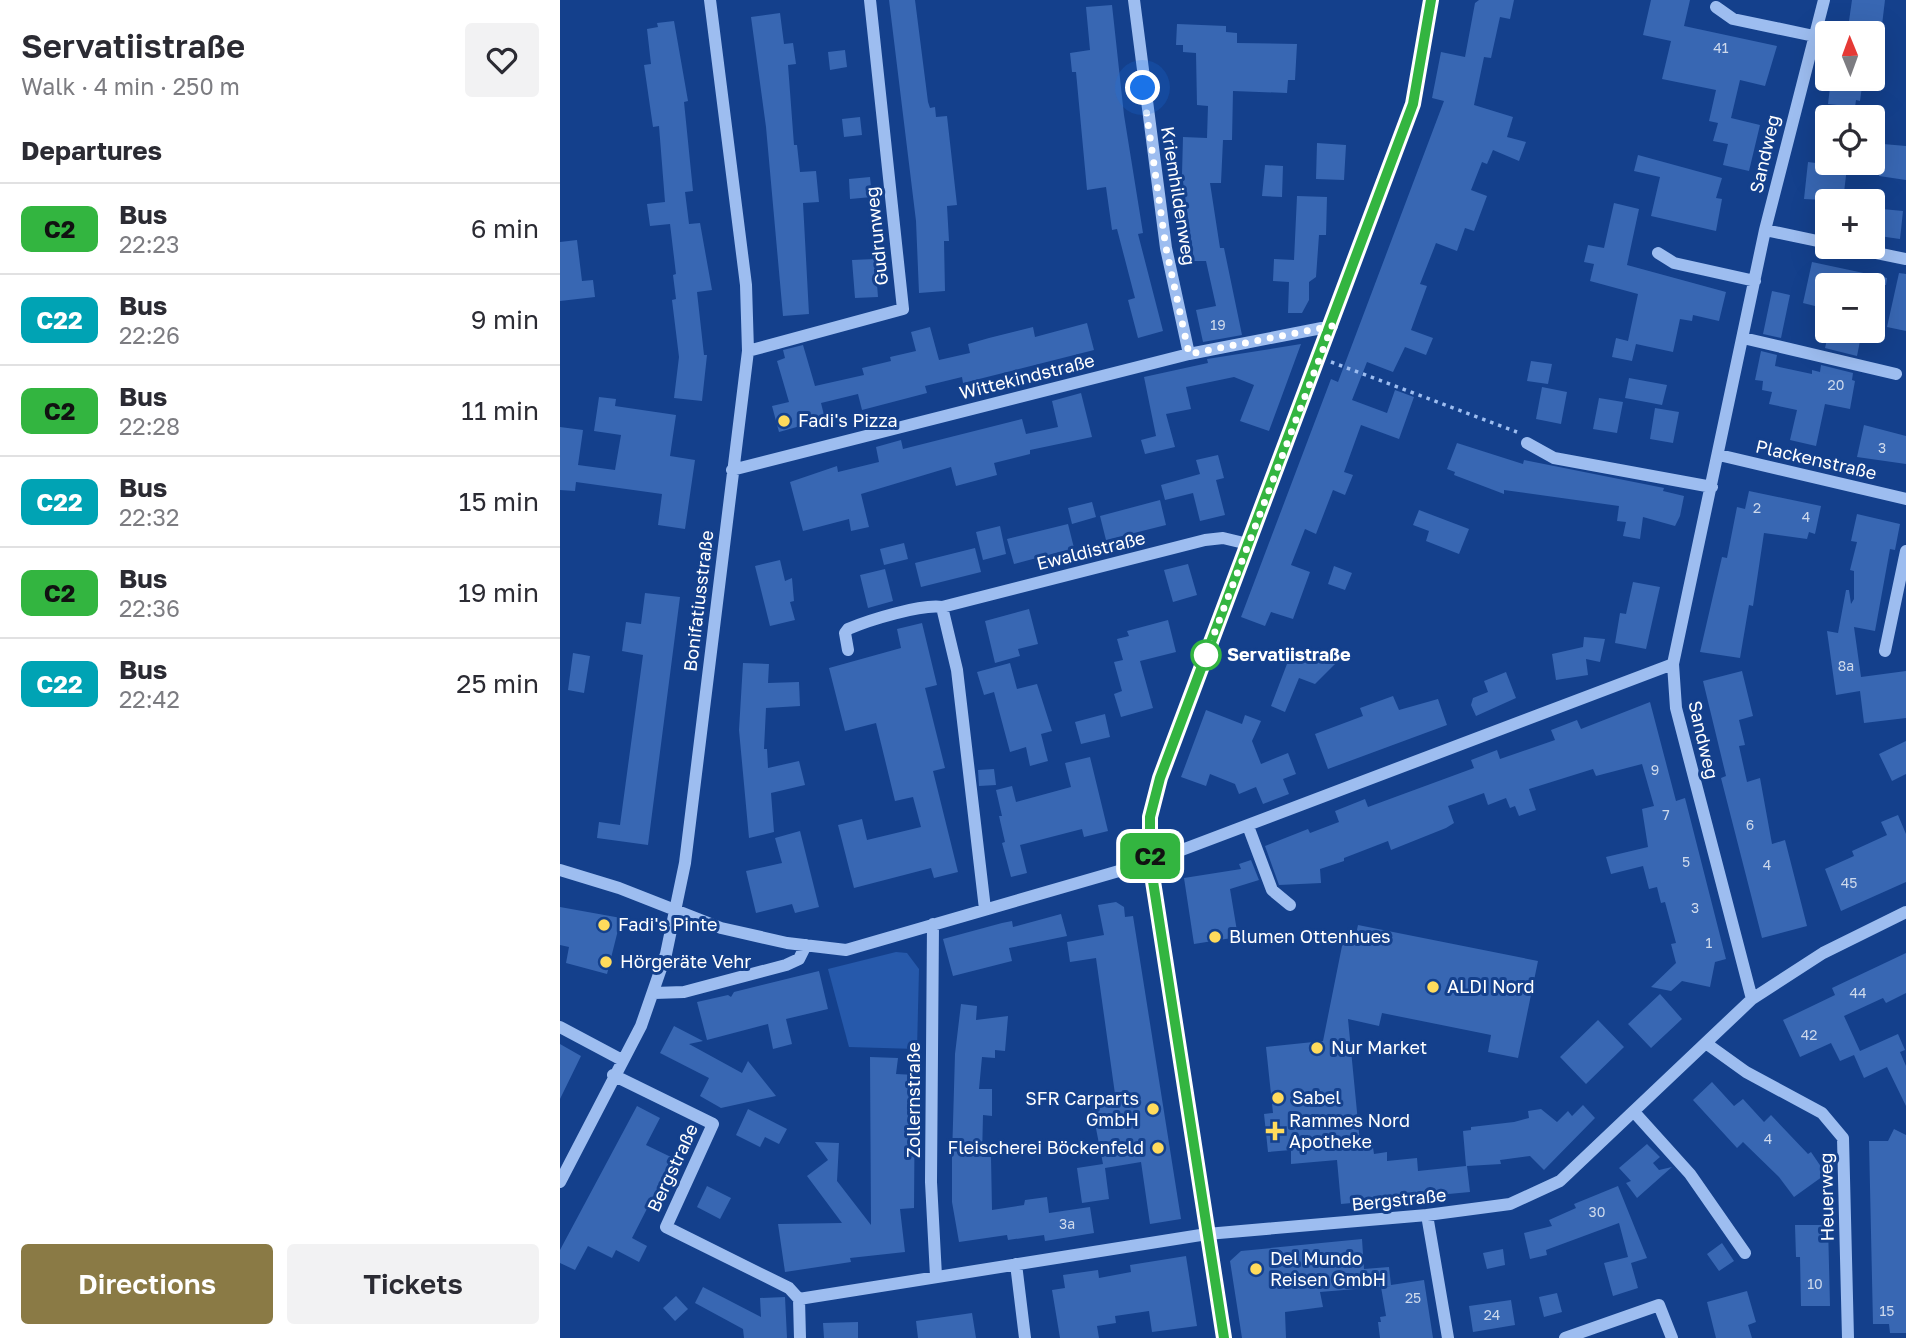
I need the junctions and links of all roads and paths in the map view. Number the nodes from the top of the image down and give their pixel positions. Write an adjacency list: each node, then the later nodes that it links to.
1 (710, 0): 16 (street, Bonifatiusstraße)
2 (870, 0): 16 (street, Gudrunweg)
3 (1134, 0): 17 (street, Kriemhildenweg)
4 (1431, 0): 14 (street)
5 (1824, 0): 7 (street, Sandweg)
6 (1716, 8): 7 (street)
7 (1814, 36): 8 (street, Sandweg)
8 (1765, 230): 9 (street); 13 (street, Sandweg)
9 (1815, 240)
10 (1658, 253): 13 (street)
11 (1885, 255): 12 (street)
12 (1906, 259)
13 (1755, 281): 15 (street, Sandweg)
14 (1332, 326): 17 (street, Wittekindstraße); 18 (street)
15 (1743, 338): 19 (street); 21 (street, Sandweg)
16 (748, 351): 22 (street, Bonifatiusstraße)
17 (1189, 354): 22 (street, Wittekindstraße)
18 (1319, 358): 20 (path); 25 (street)
19 (1896, 374)
20 (1527, 443): 23 (street)
21 (1719, 455): 23 (street, Sandweg); 24 (street, Plackenstraße)
22 (732, 470): 36 (street, Bonifatiusstraße)
23 (1712, 486): 30 (street, Sandweg)
24 (1906, 499)
25 (1248, 544): 27 (street, Ewaldistraße); 32 (street)
26 (1906, 551): 29 (street)
27 (942, 607): 28 (street, Ewaldistraße); 35 (street)
28 (848, 650)
29 (1885, 651)
30 (1673, 664): 31 (street); 41 (street, Sandweg)
31 (1248, 826): 32 (street); 34 (street)
32 (1150, 862): 35 (street); 49 (street)
33 (560, 870): 36 (street)
34 (1290, 905)
35 (985, 909): 38 (street)
36 (675, 910): 39 (street); 40 (street, Bonifatiusstraße)
37 (1906, 912): 41 (street, Bergstraße)
38 (933, 923): 39 (street); 52 (street, Zollernstraße)
39 (806, 945): 40 (street)
40 (653, 993): 44 (street, Bonifatiusstraße)
41 (1752, 999): 43 (street, Bergstraße)
42 (560, 1027): 44 (street)
43 (1707, 1044): 46 (street, Bergstraße); 60 (street, Heuerweg)
44 (622, 1060): 45 (street, Bonifatiusstraße)
45 (613, 1076): 47 (street, Bonifatiusstraße); 53 (street, Bergstraße)
46 (1635, 1113): 48 (street, Bergstraße); 50 (street)
47 (560, 1182)
48 (1427, 1216): 49 (street, Bergstraße); 57 (street)
49 (1207, 1234): 51 (street, Bergstraße); 56 (street)
50 (1745, 1253)
51 (1016, 1264): 52 (street, Bergstraße); 55 (street)
52 (936, 1276): 53 (street, Bergstraße)
53 (799, 1299): 54 (street)
54 (800, 1338)
55 (1025, 1338)
56 (1224, 1338)
57 (1448, 1338)
58 (1565, 1338): 59 (street)
59 (1672, 1338)
60 (1848, 1338)

